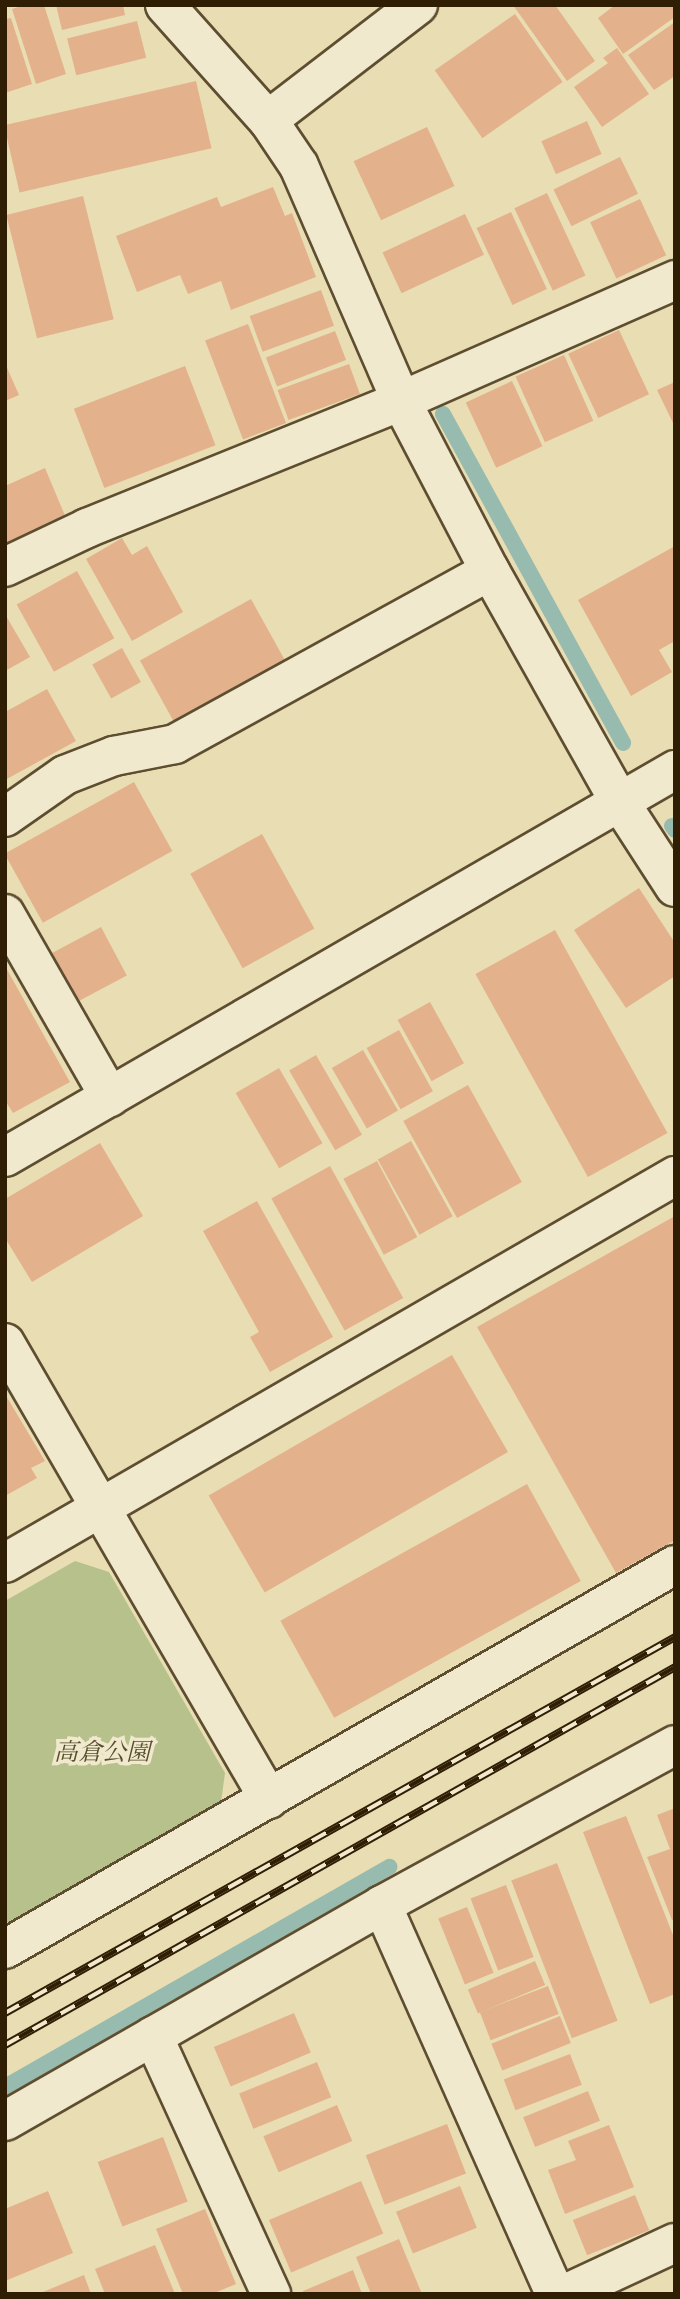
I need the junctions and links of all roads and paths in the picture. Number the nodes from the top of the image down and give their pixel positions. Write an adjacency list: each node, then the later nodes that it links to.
1 (165, 5): 3 (street)
2 (418, 5): 3 (street)
3 (268, 120): 5 (street)
4 (675, 280): 5 (street)
5 (401, 401): 6 (street); 7 (street)
6 (5, 567)
7 (490, 571): 9 (street); 10 (street)
8 (675, 770): 9 (street)
9 (621, 804): 11 (street); 13 (street)
10 (5, 817)
11 (675, 887)
12 (5, 914): 13 (street)
13 (110, 1097): 14 (street)
14 (5, 1157)
15 (675, 1176): 17 (street)
16 (5, 1343): 17 (street)
17 (102, 1508): 18 (street); 21 (street)
18 (5, 1563)
19 (675, 1564): 21 (street)
20 (675, 1745): 22 (street)
21 (269, 1799): 23 (street)
22 (382, 1905): 24 (street); 28 (street)
23 (5, 1949)
24 (153, 2036): 25 (street); 27 (street)
25 (5, 2121)
26 (675, 2243): 29 (street)
27 (271, 2294)
28 (555, 2294)
29 (565, 2294)

